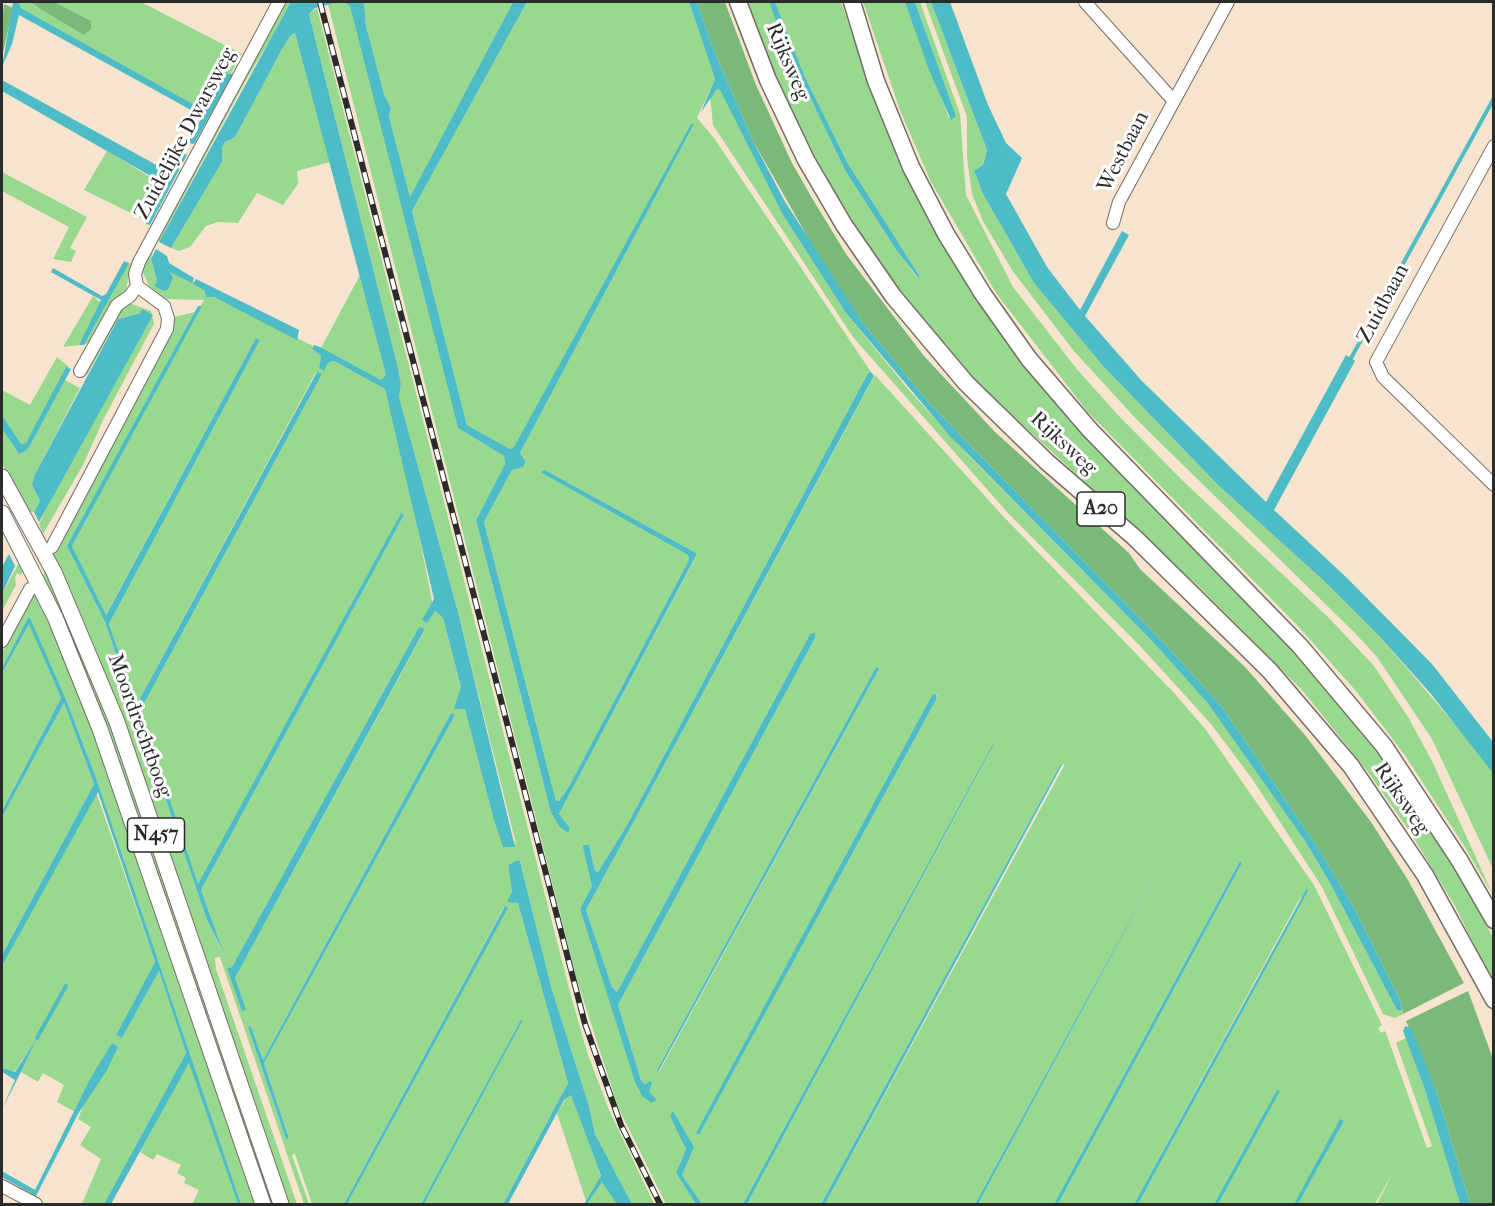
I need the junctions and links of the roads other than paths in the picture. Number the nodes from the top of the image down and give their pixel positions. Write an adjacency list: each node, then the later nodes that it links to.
1 (279, 2): 9 (street, Zuidelijke Dwarsweg)
2 (738, 2): 18 (highway, Rijksweg / A20)
3 (852, 2): 17 (highway, Rijksweg / A20)
4 (1085, 2): 6 (street, Westbaan)
5 (1228, 2): 6 (street, Westbaan)
6 (1173, 100): 8 (street, Westbaan)
7 (1494, 146): 12 (street, Zuidbaan)
8 (1113, 223)
9 (137, 286): 10 (street); 14 (street)
10 (80, 371)
11 (2, 477): 22 (main road, Moordrechtboog / N457)
12 (1494, 485)
13 (2, 513): 21 (main road, Moordrechtboog / N457)
14 (52, 546)
15 (30, 589): 16 (street)
16 (2, 641)
17 (1494, 920)
18 (1494, 1000)
19 (2, 1186): 20 (street)
20 (36, 1204)
21 (263, 1204)
22 (281, 1204)

